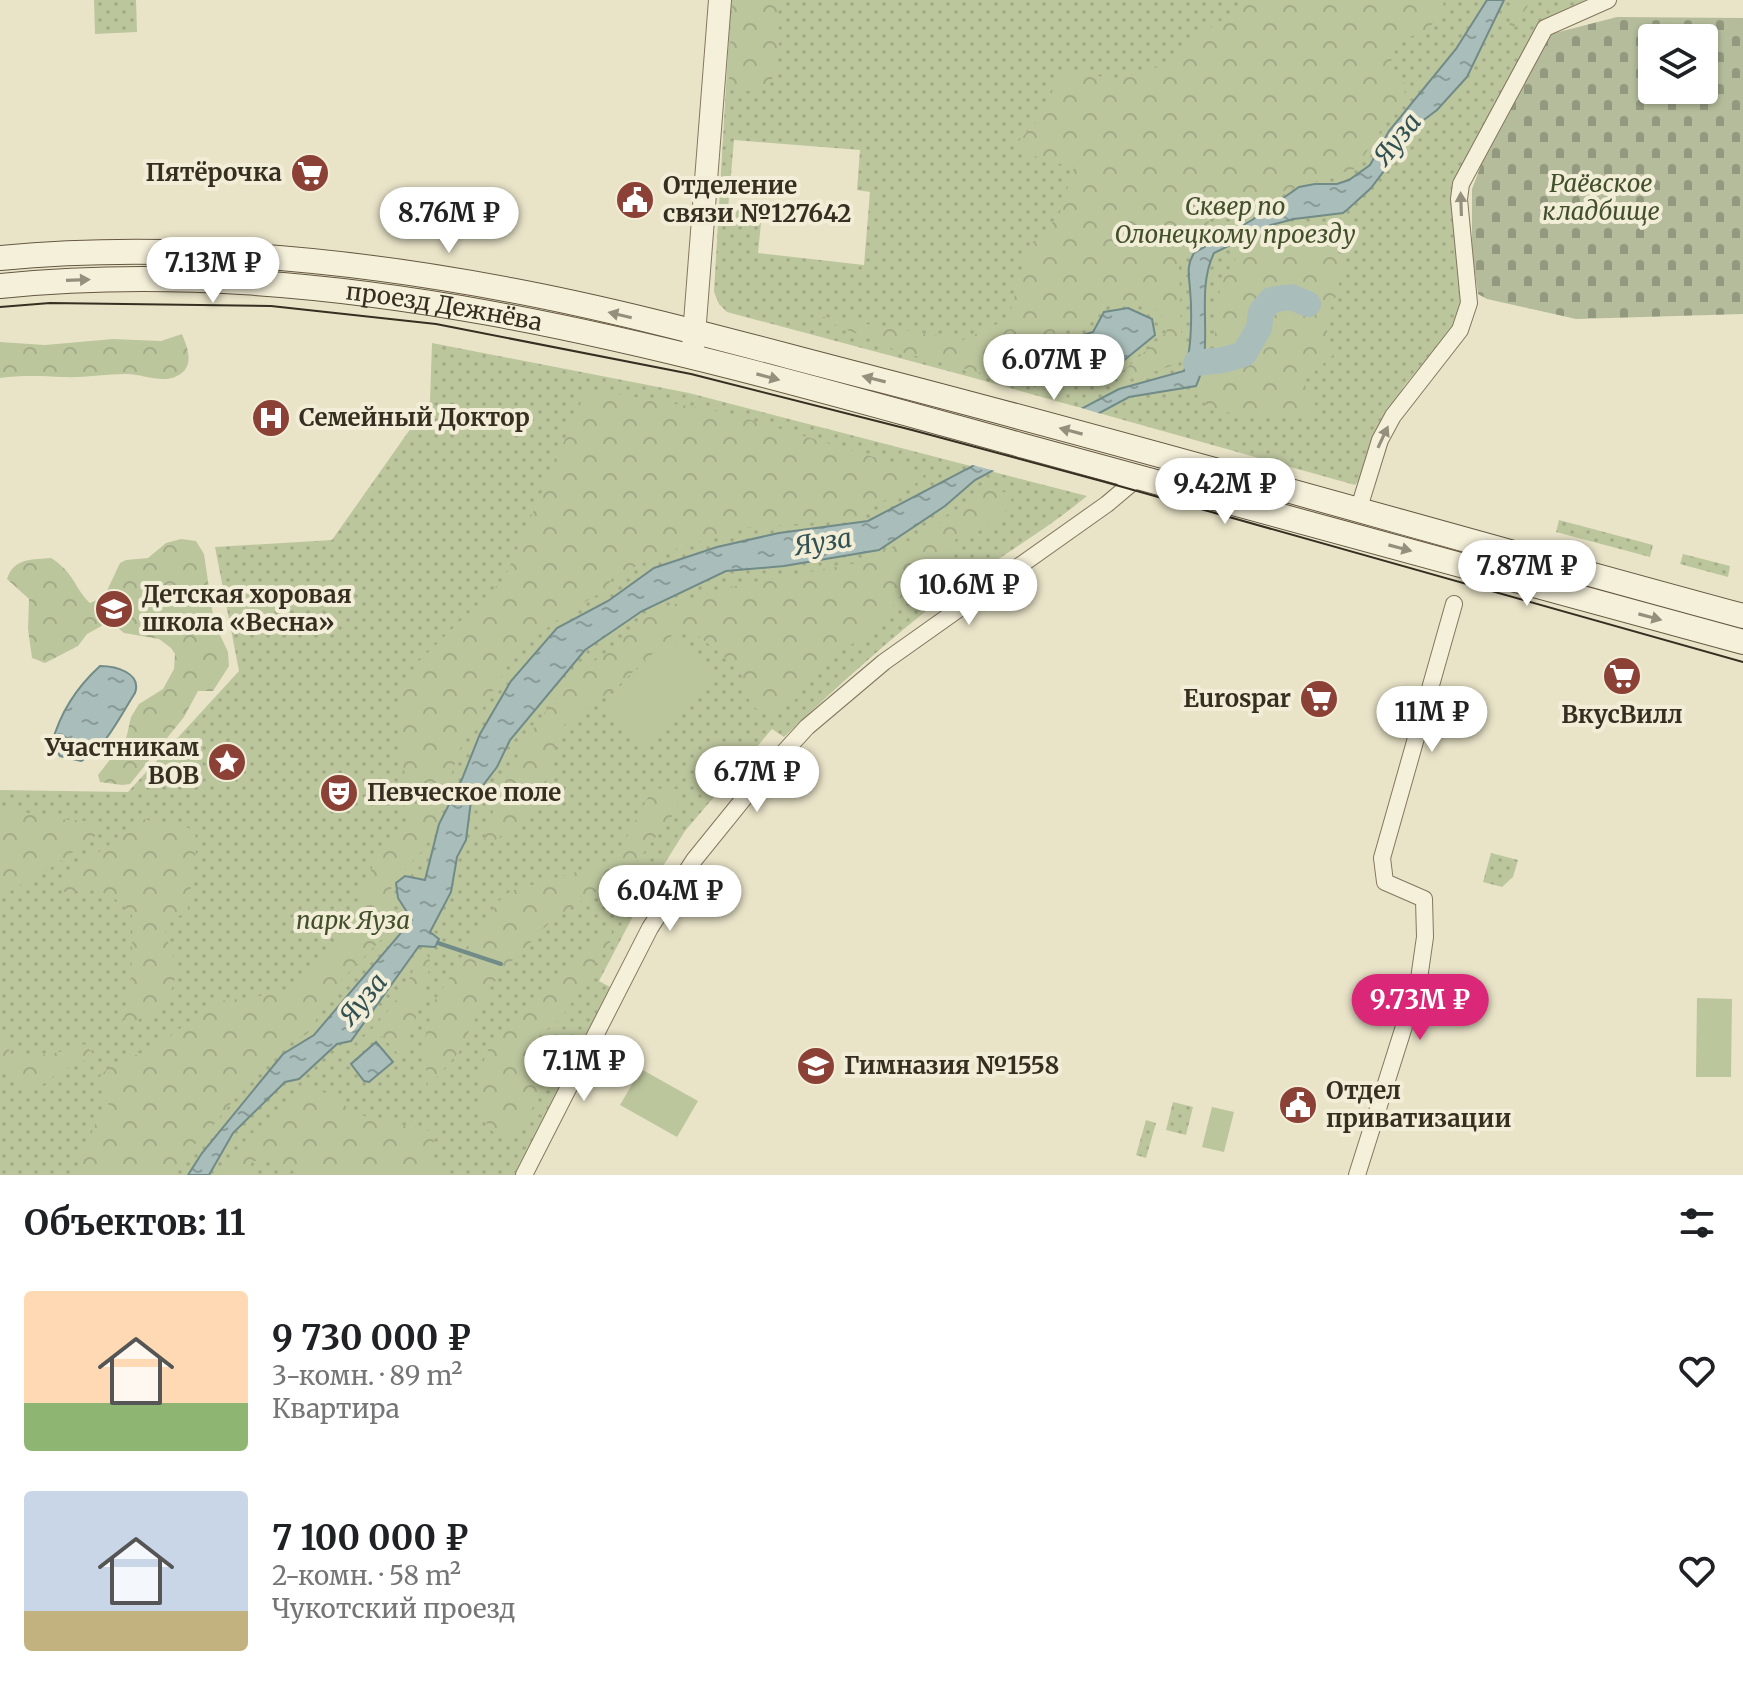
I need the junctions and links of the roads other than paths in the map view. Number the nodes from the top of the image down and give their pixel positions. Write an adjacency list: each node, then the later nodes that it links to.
1 (720, 0): 5 (street)
2 (1608, 0): 8 (street, one-way to 2)
3 (0, 258): 5 (main road, проезд Дежнёва, one-way to 3)
4 (0, 286): 6 (main road, проезд Дежнёва, one-way to 6)
5 (696, 333): 6 (street); 8 (main road, проезд Дежнёва, one-way to 5)
6 (692, 357): 7 (main road, проезд Дежнёва, one-way to 7)
7 (1129, 475): 11 (main road, проезд Дежнёва, one-way to 11); 12 (street)
8 (1358, 511): 10 (main road, проезд Дежнёва)
9 (1454, 604): 13 (street)
10 (1743, 616)
11 (1743, 642)
12 (524, 1175)
13 (1357, 1175)

